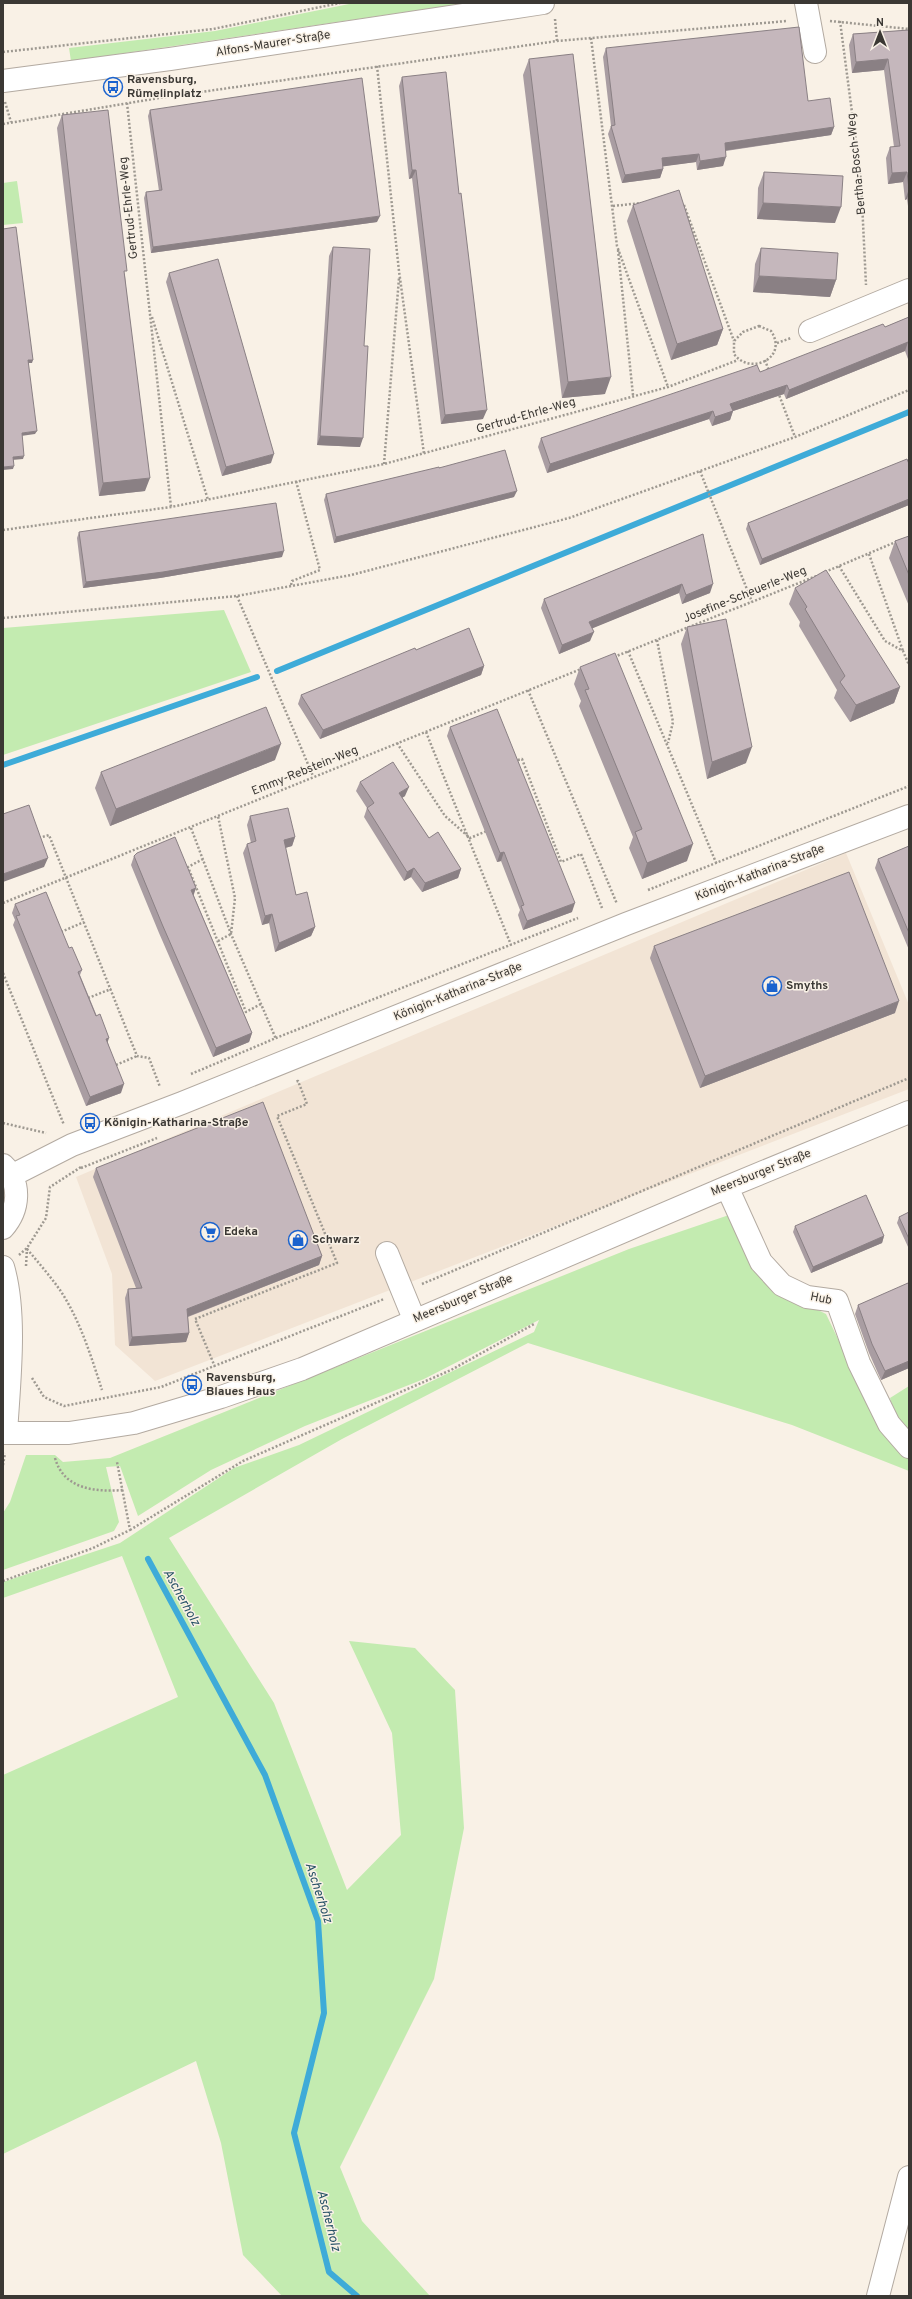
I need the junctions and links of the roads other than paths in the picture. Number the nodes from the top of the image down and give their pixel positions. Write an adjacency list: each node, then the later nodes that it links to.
1 (543, 3): 4 (street, Alfons-Maurer-Straße)
2 (807, 11): 3 (street)
3 (815, 52)
4 (3, 81)
5 (909, 290): 6 (street)
6 (810, 331)
7 (909, 816): 9 (street, Königin-Katharina-Straße)
8 (909, 1112): 10 (street, Meersburger Straße)
9 (7, 1170): 11 (street)
10 (727, 1187): 14 (street, Meersburger Straße); 16 (street, Hub)
11 (3, 1228)
12 (387, 1253): 14 (street)
13 (3, 1267): 15 (street)
14 (414, 1319): 15 (street, Meersburger Straße)
15 (5, 1433)
16 (909, 1447)
17 (909, 2177): 18 (street)
18 (878, 2296)

